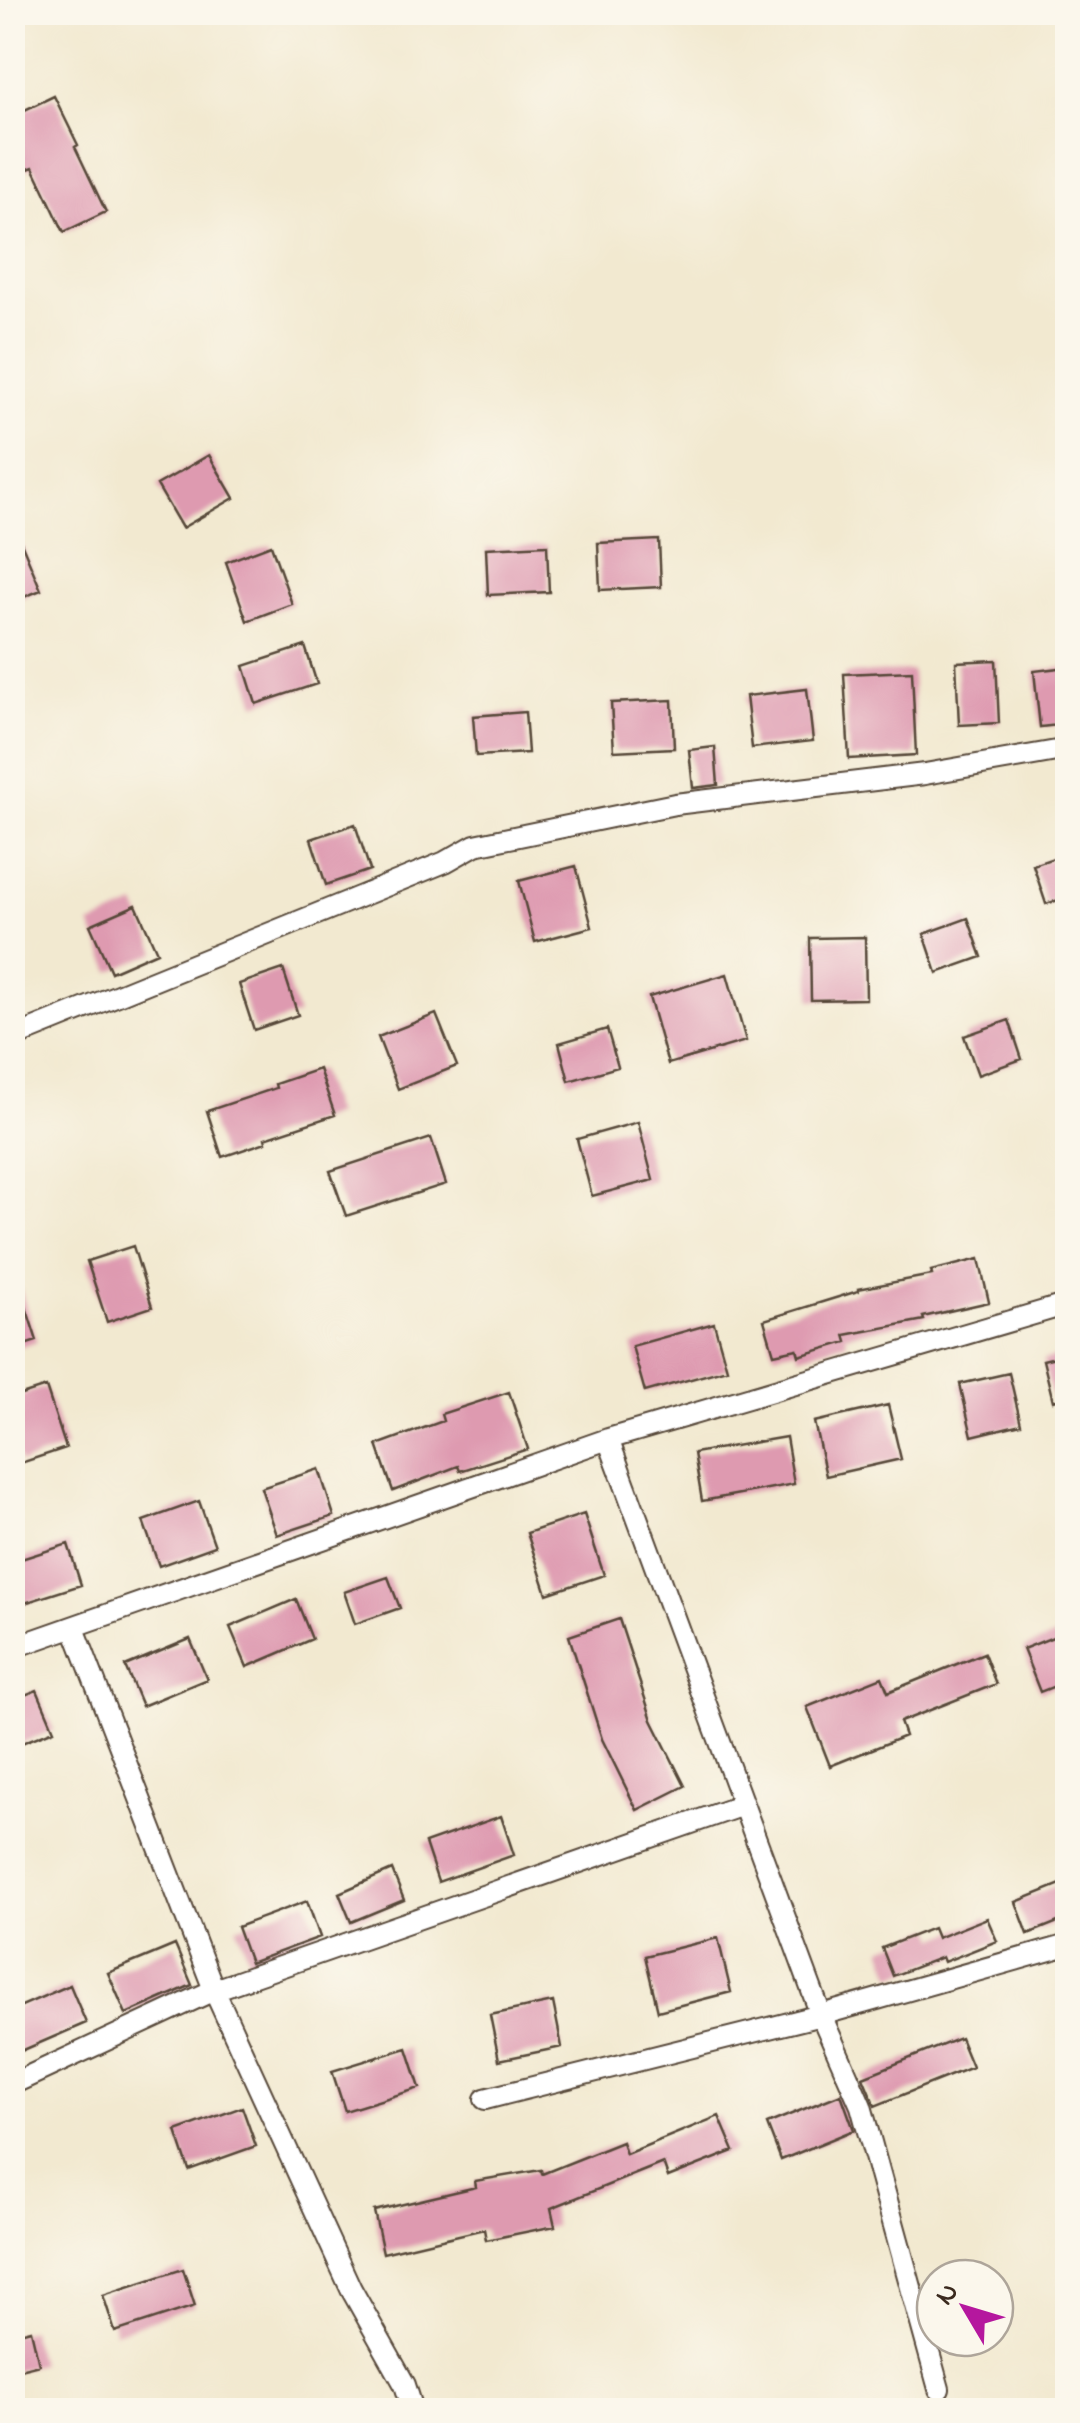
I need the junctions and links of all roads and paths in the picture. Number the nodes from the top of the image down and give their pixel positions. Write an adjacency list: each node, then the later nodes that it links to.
1 (1068, 749): 2 (street)
2 (12, 1038)
3 (1068, 1304): 4 (street)
4 (608, 1439): 5 (street); 7 (street)
5 (74, 1628): 6 (street); 9 (street)
6 (12, 1648)
7 (744, 1805): 9 (street); 10 (street)
8 (1068, 1945): 10 (street)
9 (214, 1990): 11 (street); 14 (street)
10 (821, 2015): 12 (street); 13 (street)
11 (12, 2084)
12 (486, 2099)
13 (939, 2389)
14 (413, 2410)

